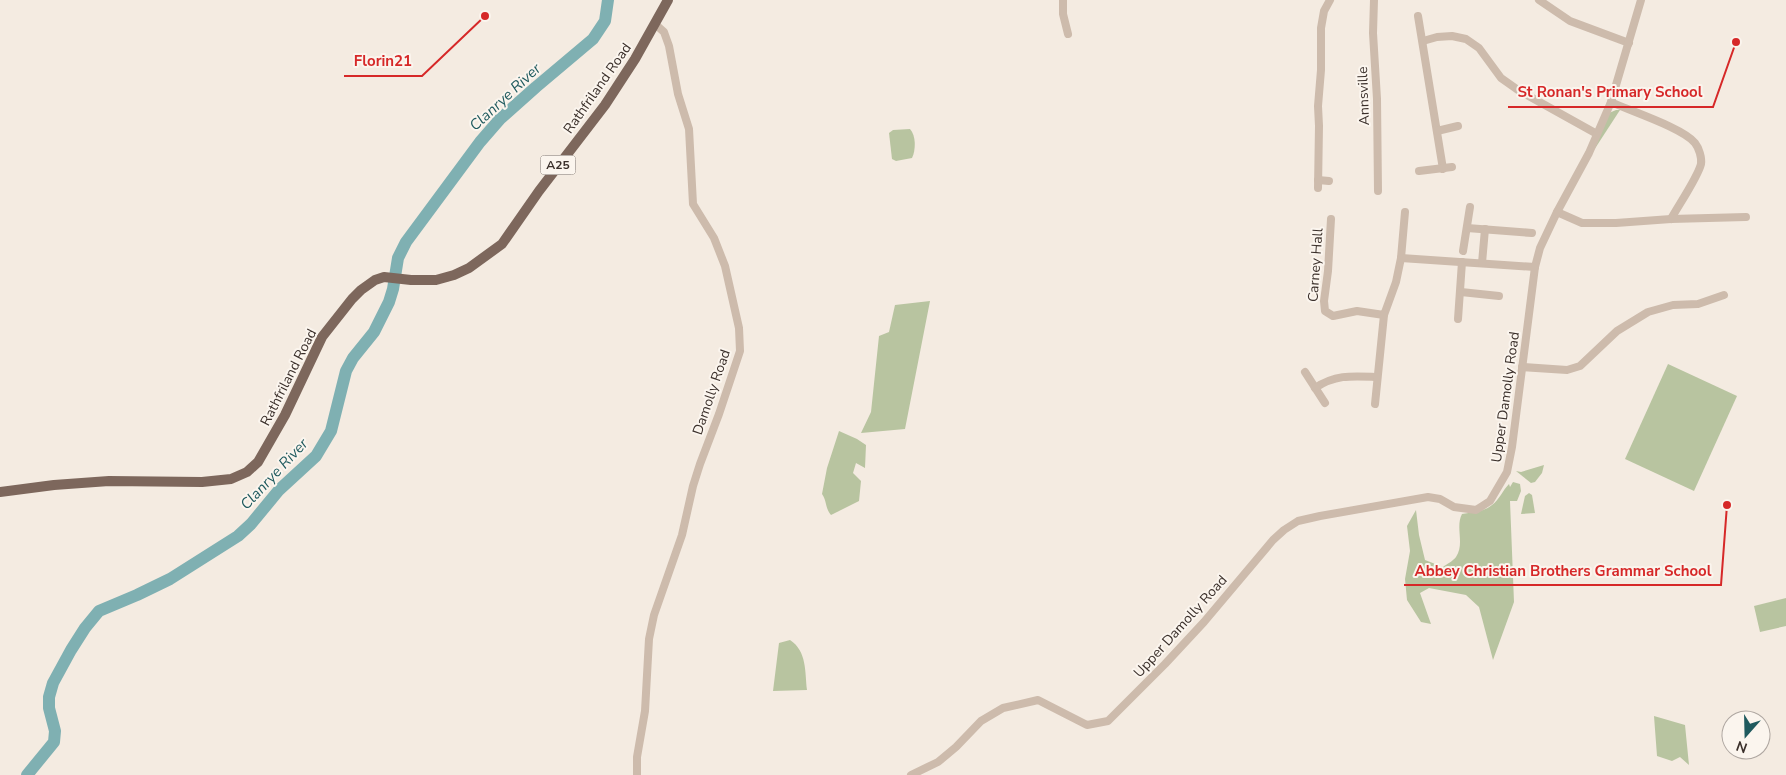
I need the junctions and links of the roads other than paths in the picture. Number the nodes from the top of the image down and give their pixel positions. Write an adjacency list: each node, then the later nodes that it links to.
1 (668, 0): 8 (main road, Rathfriland Road / A25)
2 (1063, 0): 9 (street)
3 (1330, 0): 19 (street)
4 (1374, 0): 20 (street, Annsville)
5 (1539, 0): 11 (street)
6 (1641, 0): 11 (street, Upper Damolly Road)
7 (1418, 16): 10 (street)
8 (655, 24): 46 (main road, Rathfriland Road / A25); 47 (street, Damolly Road)
9 (1068, 34)
10 (1423, 41): 14 (street); 15 (street)
11 (1629, 43): 12 (street, Upper Damolly Road)
12 (1611, 102): 15 (street, Upper Damolly Road); 26 (street)
13 (1458, 126): 14 (street)
14 (1437, 131): 17 (street)
15 (1598, 134): 23 (street, Upper Damolly Road)
16 (1452, 167): 17 (street)
17 (1443, 169): 18 (street)
18 (1419, 171)
19 (1329, 181)
20 (1378, 191)
21 (1470, 207): 27 (street)
22 (1405, 212): 31 (street)
23 (1557, 212): 26 (street); 34 (street, Upper Damolly Road)
24 (1746, 217): 26 (street)
25 (1331, 219): 38 (street, Carney Hall)
26 (1671, 219)
27 (1467, 228): 28 (street); 30 (street)
28 (1485, 229): 29 (street); 33 (street)
29 (1532, 233)
30 (1463, 250)
31 (1401, 258): 32 (street); 38 (street)
32 (1462, 262): 33 (street); 35 (street)
33 (1482, 263): 34 (street)
34 (1535, 267): 40 (street, Upper Damolly Road)
35 (1460, 292): 37 (street); 39 (street)
36 (1724, 295): 40 (street)
37 (1499, 296)
38 (1384, 315): 42 (street)
39 (1458, 319)
40 (1522, 367): 48 (street, Upper Damolly Road)
41 (1305, 372): 43 (street)
42 (1377, 377): 43 (street); 45 (street)
43 (1315, 388): 44 (street)
44 (1325, 402)
45 (1375, 404)
46 (0, 492)
47 (637, 775)
48 (911, 775)

